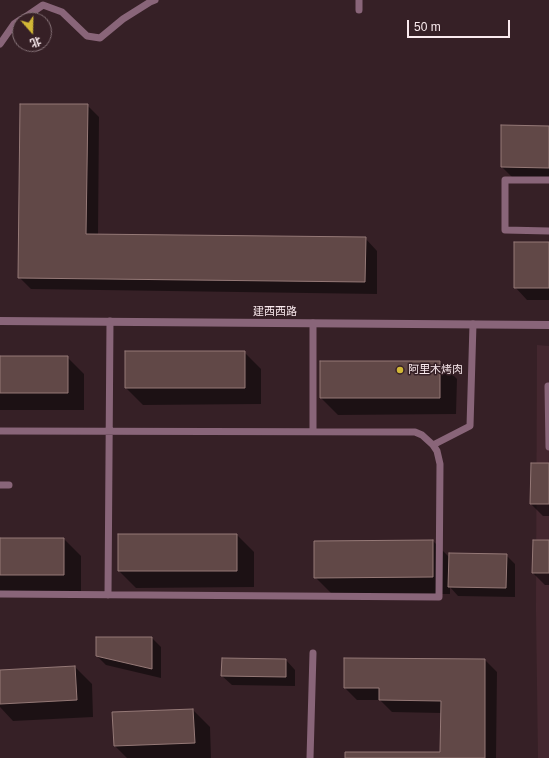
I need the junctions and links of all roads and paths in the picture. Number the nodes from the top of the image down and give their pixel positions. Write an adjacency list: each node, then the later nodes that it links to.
1 (155, 0): 4 (lane)
2 (359, 0): 3 (lane)
3 (359, 10)
4 (32, 12)
5 (12, 27): 6 (lane)
6 (0, 44)
7 (549, 180): 8 (lane)
8 (549, 231)
9 (0, 320): 10 (street, 建西西路)
10 (110, 322): 11 (street, 建西西路); 16 (lane)
11 (313, 323): 12 (street, 建西西路); 17 (lane)
12 (472, 324): 13 (street, 建西西路); 18 (lane)
13 (549, 325)
14 (549, 386): 19 (lane)
15 (0, 431): 16 (lane)
16 (109, 431): 17 (lane); 23 (lane)
17 (313, 431): 18 (lane)
18 (434, 445): 23 (lane)
19 (549, 447)
20 (0, 485): 21 (lane)
21 (9, 485)
22 (0, 594): 23 (lane)
23 (108, 595)
24 (313, 653): 25 (lane)
25 (310, 758)

